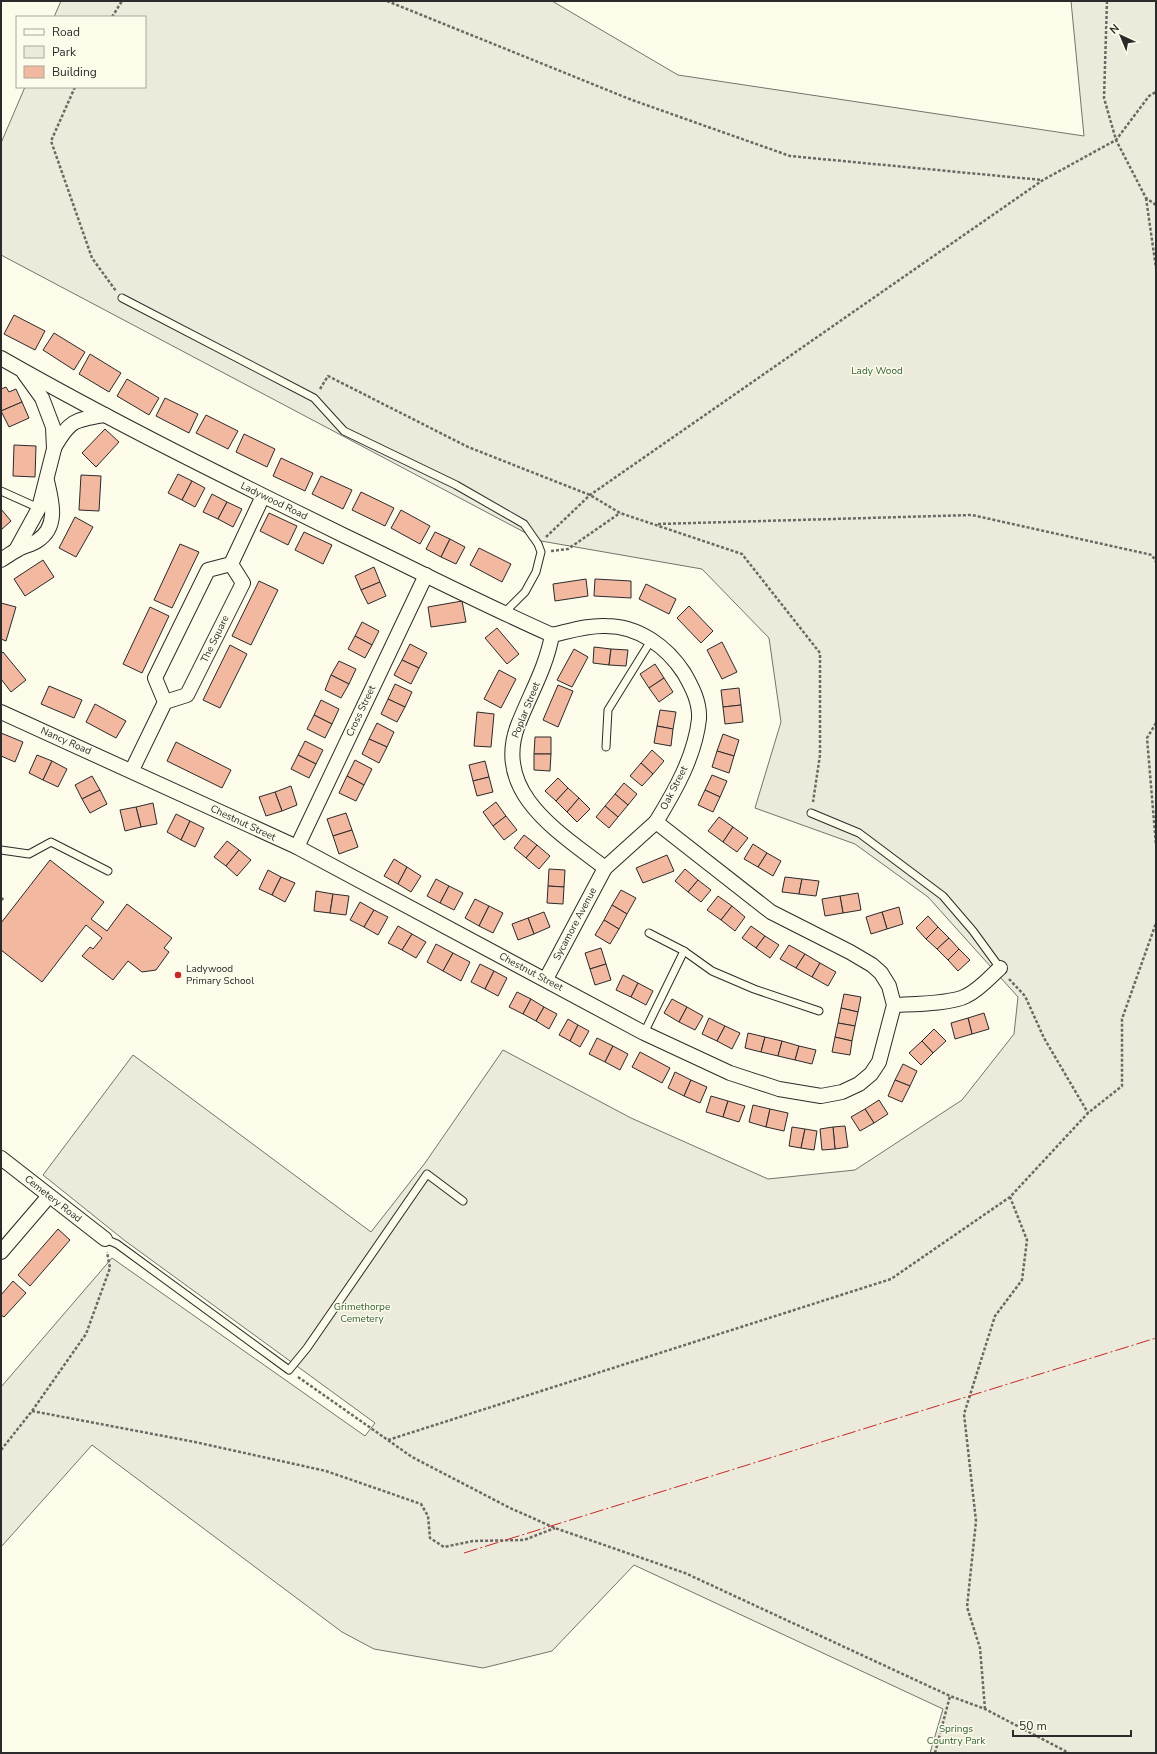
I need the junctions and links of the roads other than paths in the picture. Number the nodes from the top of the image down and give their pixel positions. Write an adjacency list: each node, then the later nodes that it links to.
1 (122, 298): 15 (lane)
2 (1, 358): 3 (street, Ladywood Road)
3 (22, 370): 4 (street, Ladywood Road); 5 (street)
4 (105, 415): 5 (street); 8 (street, Ladywood Road)
5 (54, 449): 6 (street)
6 (46, 478): 9 (street); 10 (street)
7 (1, 491): 9 (lane)
8 (263, 496): 13 (street); 14 (street, Ladywood Road)
9 (39, 508): 10 (lane); 11 (street)
10 (52, 513): 11 (street)
11 (16, 550): 12 (street)
12 (1, 560)
13 (230, 564): 18 (street); 18 (street, The Square)
14 (426, 575): 15 (street, Ladywood Road); 24 (street, Cross Street)
15 (504, 613): 16 (street, Ladywood Road)
16 (552, 634): 17 (street, Oak Street); 26 (street, Poplar Street)
17 (653, 639): 20 (lane); 23 (street, Oak Street)
18 (165, 702): 21 (street)
19 (1, 712): 21 (street, Nancy Road)
20 (606, 747)
21 (132, 770): 24 (street, Chestnut Street)
22 (811, 812): 30 (lane)
23 (656, 822): 26 (street); 32 (street, Oak Street)
24 (297, 848): 31 (street, Chestnut Street)
25 (1, 850): 27 (lane)
26 (605, 868): 31 (street, Sycamore Avenue)
27 (108, 870)
28 (649, 933): 29 (lane)
29 (684, 951): 33 (lane); 34 (lane)
30 (1000, 968): 32 (street)
31 (546, 980): 34 (street, Chestnut Street)
32 (894, 1005): 34 (street, Chestnut Street)
33 (819, 1011)
34 (644, 1033)
35 (1, 1158): 36 (street, Cemetery Road)
36 (49, 1196): 38 (street, Cemetery Road); 39 (street)
37 (463, 1201): 38 (lane)
38 (105, 1239)
39 (1, 1252)

